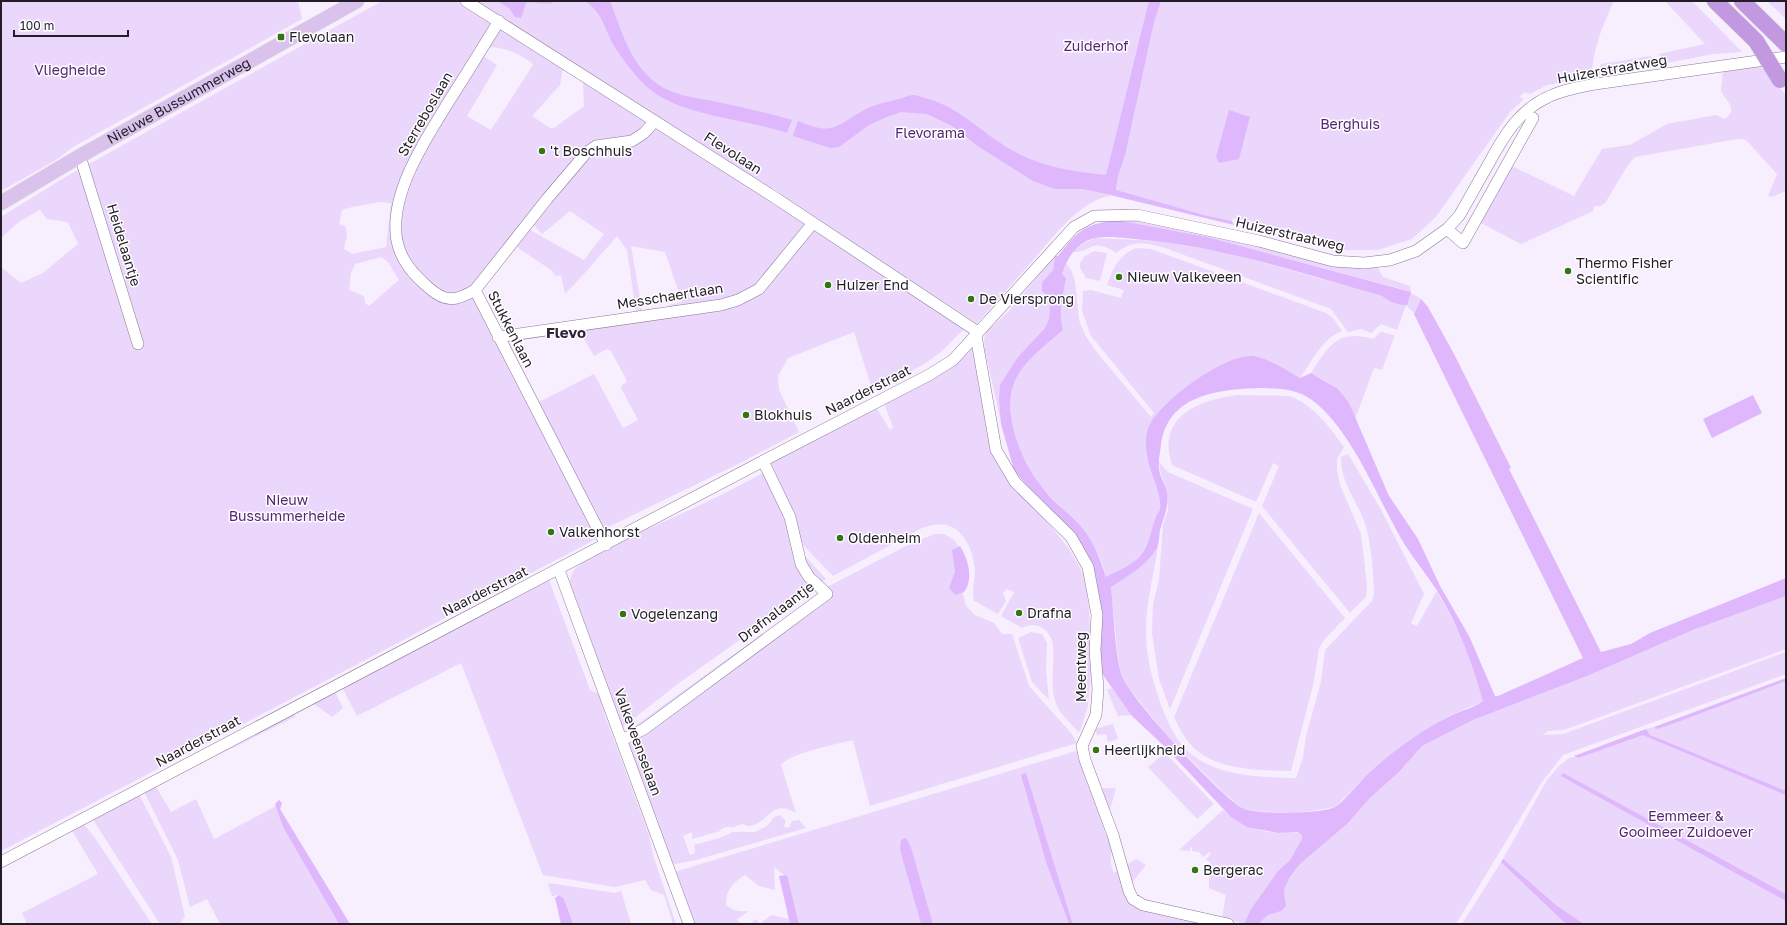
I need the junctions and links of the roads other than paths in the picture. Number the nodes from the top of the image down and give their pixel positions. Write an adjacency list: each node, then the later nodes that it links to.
1 (358, 1): 11 (main road, Nieuwe Bussummerweg)
2 (466, 1): 5 (street, Flevolaan)
3 (1715, 1): 8 (highway, bridge)
4 (1742, 1): 6 (highway)
5 (499, 21): 10 (street, Flevolaan); 17 (street, Sterreboslaan)
6 (1784, 41)
7 (1786, 57): 12 (street, Huizerstraatweg)
8 (1784, 79)
9 (1533, 118): 13 (street)
10 (655, 121): 15 (street, Flevolaan); 17 (street, Stukkenlaan)
11 (80, 156): 14 (main road, Nieuwe Bussummerweg); 20 (street, Heidelaantje)
12 (1488, 164): 13 (street); 16 (street, Huizerstraatweg)
13 (1502, 171): 16 (street)
14 (1, 203)
15 (813, 223): 18 (street, Flevolaan); 19 (street, Messchaertlaan)
16 (1447, 229): 18 (street, Huizerstraatweg)
17 (475, 290): 19 (street, Stukkenlaan)
18 (976, 336): 21 (street, Naarderstraat); 27 (street, Meentweg)
19 (498, 337): 22 (street, Stukkenlaan)
20 (138, 344)
21 (763, 461): 22 (street, Naarderstraat); 24 (street, Drafnalaantje)
22 (606, 545): 23 (street, Naarderstraat)
23 (559, 570): 24 (street, Valkeveenselaan); 25 (street, Naarderstraat)
24 (622, 740): 26 (street, Valkeveenselaan)
25 (1, 862)
26 (689, 924)
27 (1228, 924)

